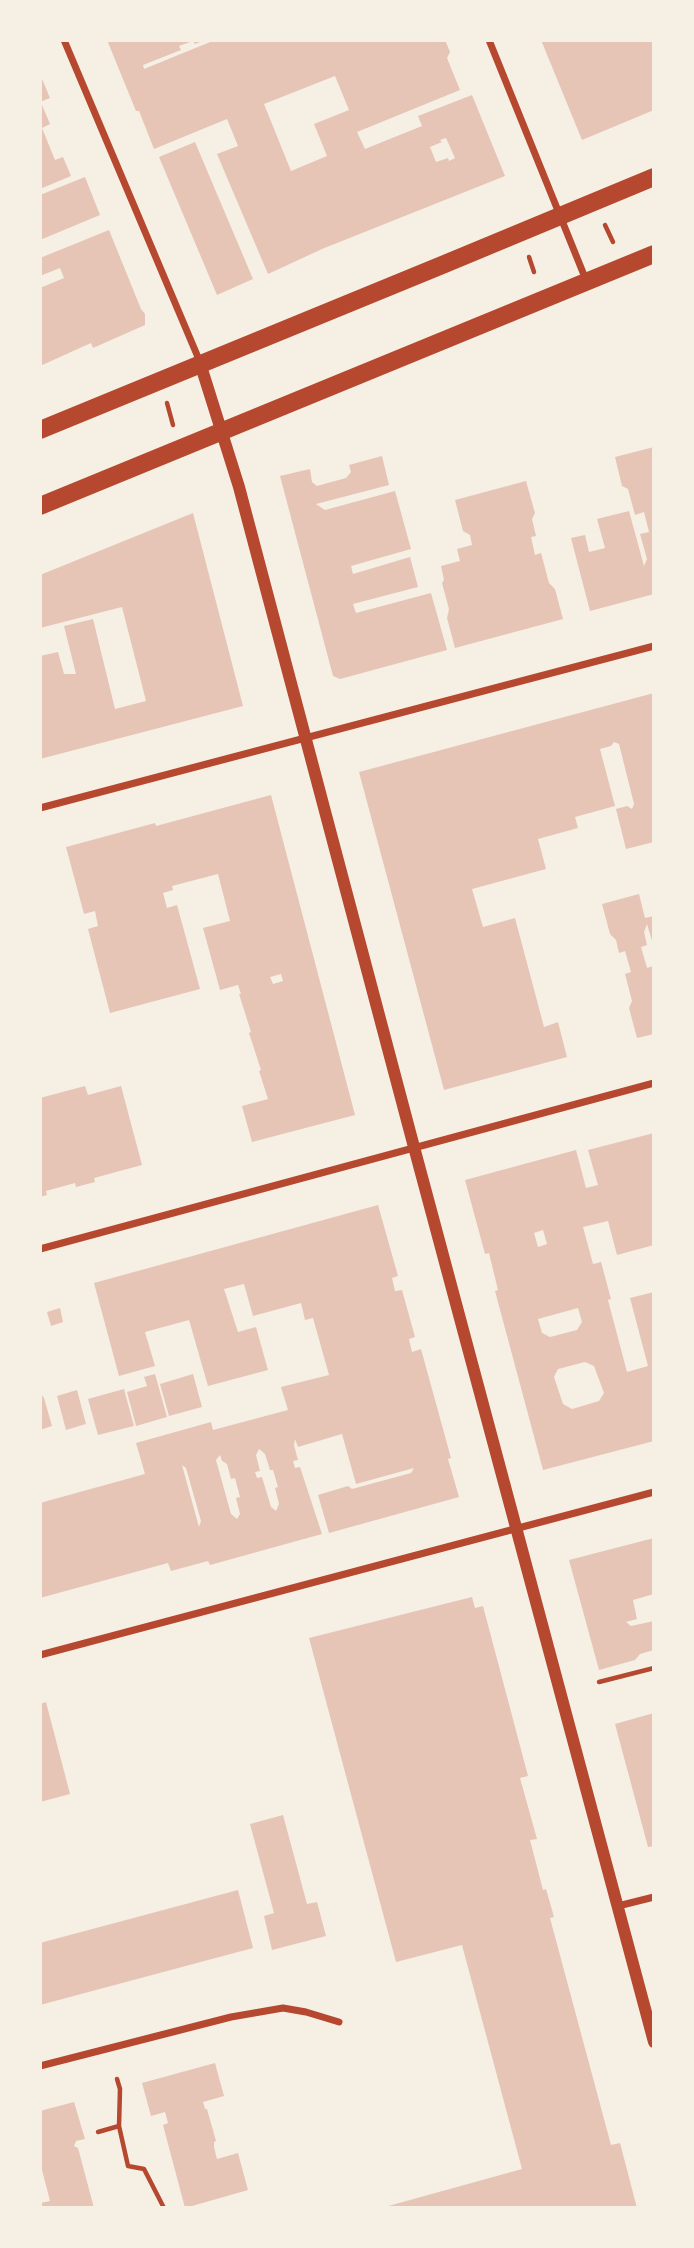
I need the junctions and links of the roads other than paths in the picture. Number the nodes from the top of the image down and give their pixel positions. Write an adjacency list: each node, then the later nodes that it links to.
1 (64, 40): 7 (street)
2 (489, 40): 4 (street)
3 (654, 177): 4 (main road)
4 (561, 217): 6 (street); 7 (main road)
5 (654, 254): 6 (main road)
6 (586, 281): 9 (main road)
7 (200, 363): 8 (main road); 9 (street)
8 (40, 430)
9 (222, 431): 10 (main road); 12 (street)
10 (40, 506)
11 (654, 646): 12 (street)
12 (306, 737): 13 (street); 15 (street)
13 (40, 808)
14 (654, 1083): 15 (street)
15 (414, 1147): 16 (street); 18 (street)
16 (40, 1249)
17 (654, 1492): 18 (street)
18 (516, 1527): 19 (street); 21 (street)
19 (40, 1655)
20 (654, 1897): 21 (street)
21 (618, 1906): 23 (street)
22 (339, 2022): 24 (street)
23 (654, 2042)
24 (40, 2066)

